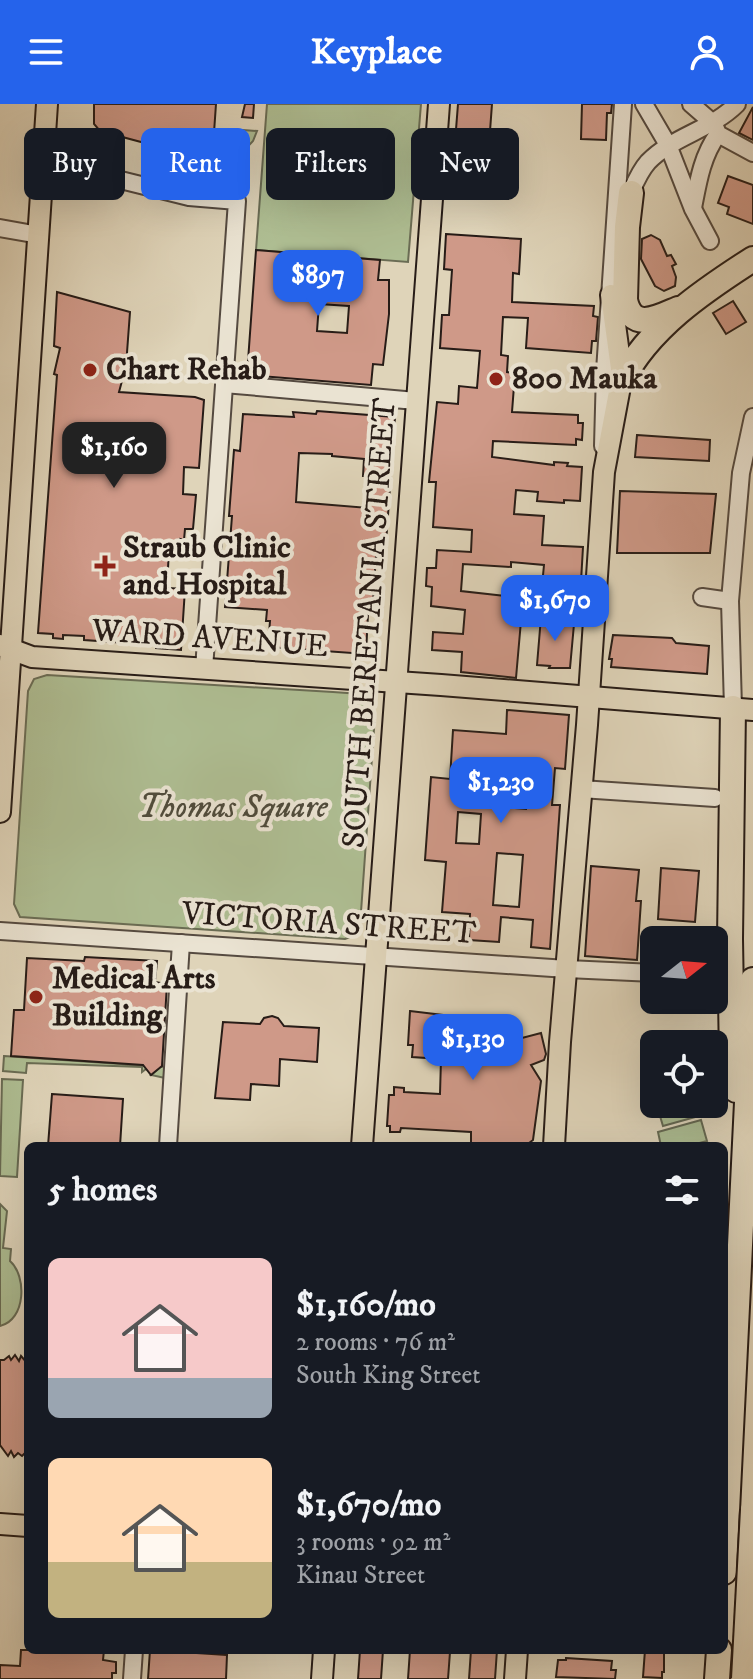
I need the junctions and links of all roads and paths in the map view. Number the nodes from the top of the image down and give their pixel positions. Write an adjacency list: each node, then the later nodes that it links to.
1 (47, 104): 7 (main road)
2 (439, 104): 26 (main road, SOUTH BERETANIA STREET)
3 (623, 104): 18 (street)
4 (644, 104): 9 (street)
5 (691, 104): 8 (street)
6 (737, 104): 8 (street)
7 (46, 128)
8 (716, 129): 9 (street); 10 (street); 12 (street)
9 (668, 145): 11 (street); 14 (street)
10 (753, 153)
11 (677, 171): 12 (street); 16 (street)
12 (700, 173): 16 (street)
13 (125, 181): 25 (street)
14 (631, 193): 18 (street); 23 (highway)
15 (41, 200): 19 (main road)
16 (693, 209): 20 (street)
17 (0, 228): 19 (street)
18 (615, 228): 22 (street)
19 (39, 235): 29 (main road)
20 (710, 241)
21 (753, 259): 23 (highway)
22 (611, 295): 24 (main road); 28 (street)
23 (684, 307): 24 (highway)
24 (621, 382): 28 (main road)
25 (224, 384): 26 (street); 34 (street)
26 (416, 401): 35 (main road, SOUTH BERETANIA STREET)
27 (753, 417): 31 (street)
28 (604, 472): 36 (main road)
29 (15, 588): 32 (main road); 33 (main road)
30 (702, 597): 31 (street)
31 (730, 601): 37 (street)
32 (0, 609)
33 (6, 647): 34 (main road, WARD AVENUE); 40 (main road)
34 (204, 669): 35 (main road, WARD AVENUE)
35 (395, 682): 36 (main road, WARD AVENUE); 43 (main road, SOUTH BERETANIA STREET)
36 (588, 696): 37 (main road, WARD AVENUE); 38 (main road)
37 (743, 709): 50 (highway)
38 (581, 789): 39 (street); 44 (main road)
39 (715, 798)
40 (0, 812)
41 (0, 931): 42 (street, VICTORIA STREET)
42 (181, 943): 43 (street, VICTORIA STREET); 47 (street)
43 (376, 955): 44 (street, VICTORIA STREET); 48 (main road, SOUTH BERETANIA STREET)
44 (567, 969): 45 (street, VICTORIA STREET); 49 (main road)
45 (640, 972)
46 (753, 980): 50 (highway)
47 (168, 1142)
48 (362, 1142)
49 (554, 1142)
50 (745, 1149): 51 (highway)
51 (728, 1502)
52 (753, 1510): 65 (highway, bridge)
53 (0, 1524): 54 (main road)
54 (24, 1526)
55 (728, 1580): 56 (main road)
56 (753, 1584)
57 (134, 1654): 61 (street)
58 (324, 1654): 62 (main road)
59 (517, 1654): 63 (main road)
60 (719, 1654): 64 (highway)
61 (132, 1679)
62 (322, 1679)
63 (515, 1679)
64 (717, 1679)
65 (744, 1679)

